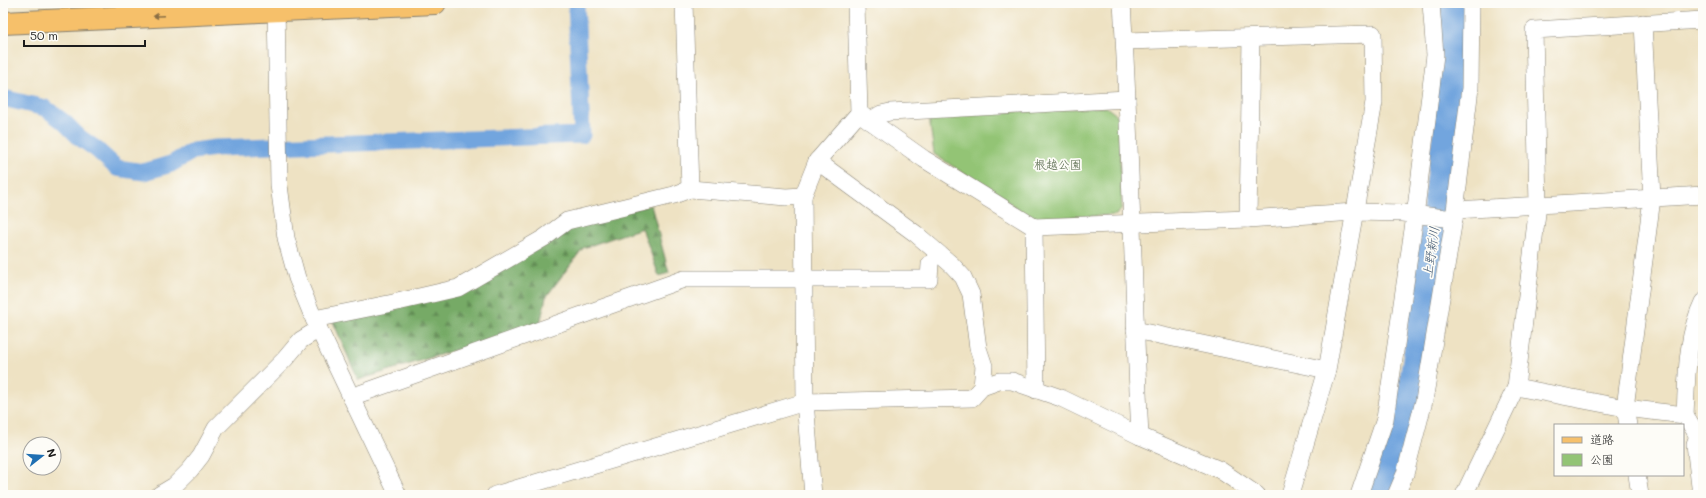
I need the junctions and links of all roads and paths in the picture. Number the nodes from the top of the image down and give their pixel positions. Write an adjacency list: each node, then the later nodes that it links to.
1 (435, 3): 7 (main road)
2 (684, 3): 16 (street)
3 (856, 3): 14 (street)
4 (1122, 3): 12 (street)
5 (1431, 3): 22 (street)
6 (1471, 3): 23 (street)
7 (276, 6): 9 (main road, one-way to 9); 30 (street)
8 (1703, 20): 10 (street)
9 (3, 23)
10 (1643, 23): 19 (street); 20 (street)
11 (1251, 38): 12 (street); 21 (street); 24 (street)
12 (1125, 41): 13 (street)
13 (1127, 99): 14 (street); 25 (street)
14 (864, 117): 15 (street); 26 (street)
15 (817, 161): 18 (street); 33 (street)
16 (690, 189): 18 (street); 30 (street)
17 (1703, 194): 19 (street)
18 (803, 196): 28 (street)
19 (1652, 198): 20 (street); 38 (street)
20 (1538, 205): 23 (street); 34 (street)
21 (1355, 212): 22 (street); 24 (street); 32 (street)
22 (1415, 216): 23 (street); 50 (street)
23 (1452, 216): 51 (street)
24 (1248, 219): 25 (street)
25 (1132, 223): 26 (street); 31 (street)
26 (1034, 227): 35 (street)
27 (930, 264): 28 (street)
28 (804, 278): 36 (street); 37 (street)
29 (1703, 302): 39 (street)
30 (316, 324): 36 (street); 44 (street)
31 (1135, 330): 32 (street); 41 (street)
32 (1327, 370): 49 (street)
33 (982, 387): 35 (street); 37 (street)
34 (1516, 387): 38 (street); 52 (street)
35 (1036, 390): 41 (street)
36 (351, 397): 45 (street)
37 (805, 402): 46 (street); 47 (street)
38 (1625, 408): 39 (street); 40 (street)
39 (1686, 415): 42 (street)
40 (1628, 424)
41 (1140, 436): 48 (street)
42 (1700, 436): 54 (street)
43 (1637, 476): 53 (street)
44 (159, 495)
45 (398, 495)
46 (495, 495)
47 (813, 495)
48 (1257, 495)
49 (1290, 495)
50 (1359, 495)
51 (1396, 495)
52 (1464, 495)
53 (1640, 495)
54 (1701, 495)

